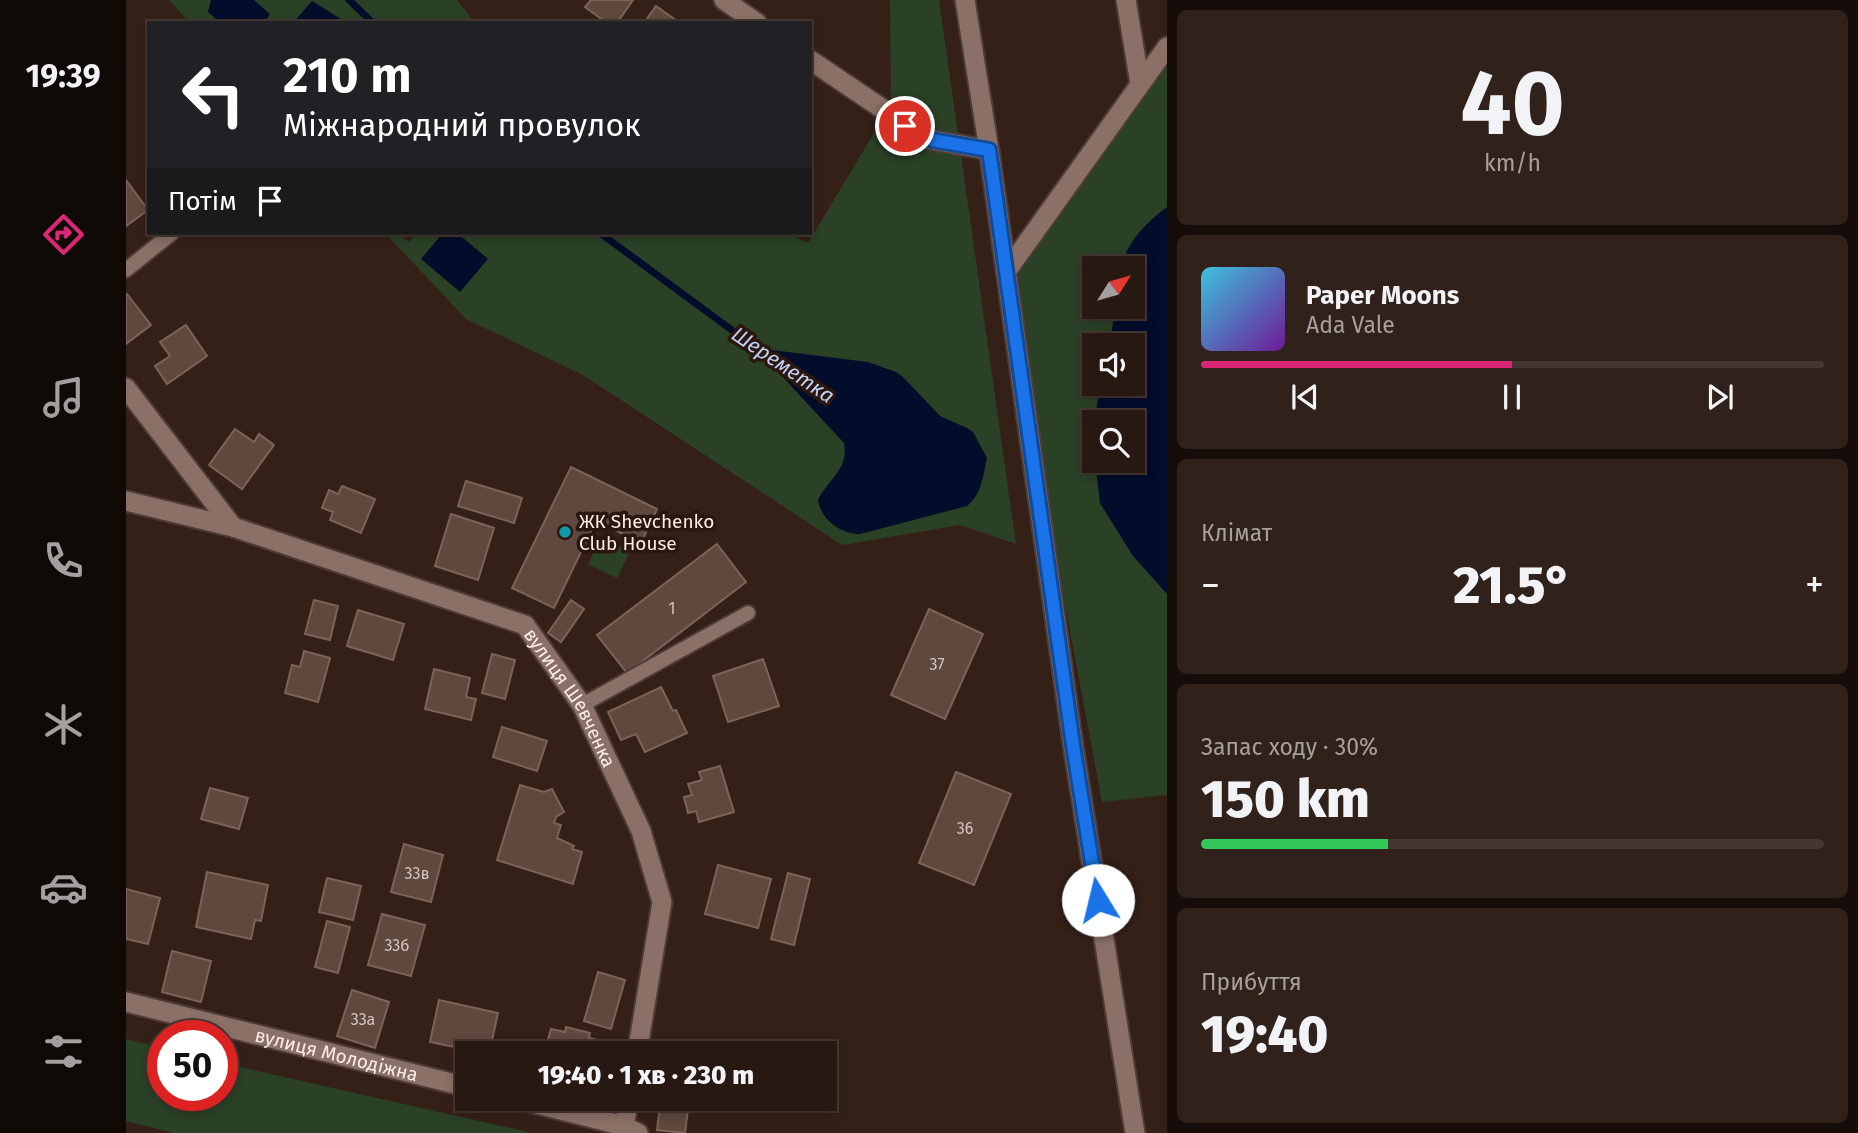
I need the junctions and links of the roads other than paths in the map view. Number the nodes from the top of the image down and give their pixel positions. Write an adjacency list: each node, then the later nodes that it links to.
1 (724, 0): 4 (street)
2 (965, 0): 8 (street)
3 (1126, 0): 7 (street)
4 (754, 21)
5 (1167, 47): 7 (street)
6 (812, 61): 8 (street)
7 (1140, 84): 11 (street)
8 (989, 150): 11 (street)
9 (170, 235): 10 (lane)
10 (126, 270)
11 (1006, 272): 23 (street)
12 (126, 388): 14 (street)
13 (126, 501): 14 (street, вулиця Шевченка)
14 (233, 527): 16 (street, вулиця Шевченка)
15 (748, 613): 16 (lane)
16 (582, 705): 18 (street, вулиця Шевченка)
17 (126, 1002): 19 (street, вулиця Молодіжна)
18 (638, 1041)
19 (455, 1084)
20 (563, 1111): 22 (street)
21 (630, 1111): 22 (street)
22 (631, 1129)
23 (1135, 1133)

